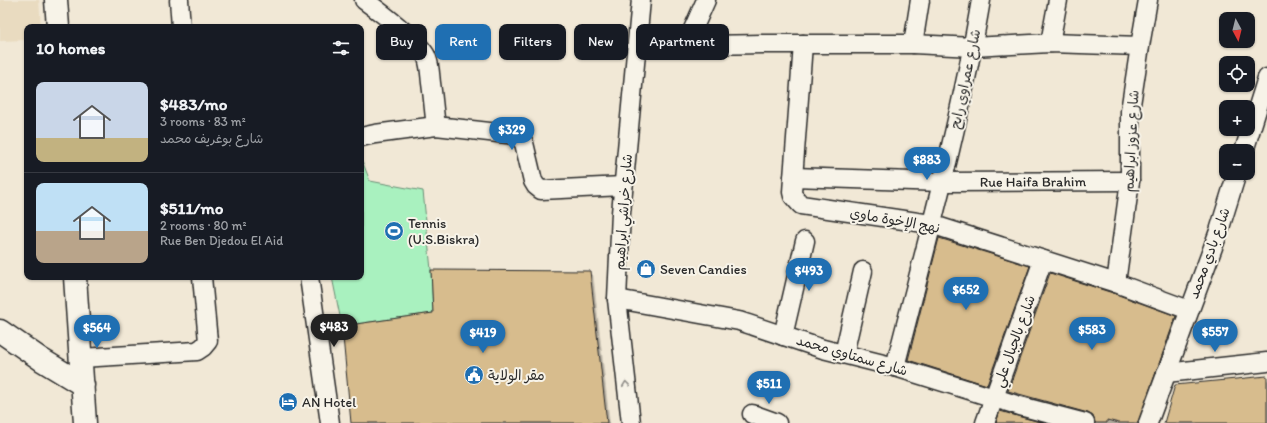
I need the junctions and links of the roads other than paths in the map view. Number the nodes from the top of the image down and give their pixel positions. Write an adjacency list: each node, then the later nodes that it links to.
1 (56, 0): 10 (street)
2 (178, 0): 11 (street)
3 (364, 0): 22 (street)
4 (641, 0): 12 (street, شارع خراشي ابراهيم)
5 (706, 0): 13 (street)
6 (920, 0): 16 (street)
7 (981, 0): 19 (street, شارع عمراوي رابح)
8 (1058, 0): 14 (street)
9 (1148, 0): 18 (street, شارع عزوز ابراهيم)
10 (58, 24)
11 (181, 24)
12 (639, 24)
13 (695, 24)
14 (1050, 43): 18 (street); 19 (street)
15 (803, 44): 16 (street); 17 (street); 25 (street, نهج الإخوة ماوي)
16 (913, 44): 19 (street)
17 (729, 45)
18 (1140, 46): 27 (street, شارع عزوز ابراهيم)
19 (973, 47): 28 (street, شارع عمراوي رابح)
20 (636, 57): 29 (street, شارع خراشي ابراهيم)
21 (1267, 78): 24 (street)
22 (436, 126): 23 (street); 29 (street)
23 (364, 136)
24 (1246, 144)
25 (793, 178): 28 (street, Rue Haifa Brahim); 30 (street, نهج الإخوة ماوي)
26 (1235, 180): 39 (street, شارع بادي محمد)
27 (1130, 181): 28 (street, Rue Haifa Brahim); 37 (street, شارع عزوز ابراهيم)
28 (942, 182): 30 (street, شارع عمراوي رابح)
29 (624, 186): 38 (street, شارع خراشي ابراهيم)
30 (932, 224): 32 (street, نهج الإخوة ماوي); 45 (street, شارع عمراوي رابح)
31 (805, 241): 41 (street)
32 (1043, 260): 37 (street, نهج الإخوة ماوي); 48 (street, شارع بالجبال علي)
33 (863, 271): 42 (street)
34 (75, 280): 43 (street)
35 (202, 280): 43 (street)
36 (309, 280): 51 (street)
37 (1116, 283): 39 (street, نهج الإخوة ماوي)
38 (617, 299): 41 (street, شارع سمتاوي محمد); 52 (street, شارع خراشي ابراهيم, one-way to 38)
39 (1189, 310): 46 (street, شارع بادي محمد)
40 (0, 330): 47 (street)
41 (783, 336): 42 (street, شارع سمتاوي محمد)
42 (844, 354): 45 (street, شارع سمتاوي محمد)
43 (81, 358): 47 (street)
44 (1267, 362): 46 (street)
45 (895, 367): 48 (street, شارع سمتاوي محمد)
46 (1166, 373): 56 (street, شارع بادي محمد)
47 (83, 385): 50 (street)
48 (994, 398): 54 (street, شارع بالجبال علي); 55 (street, شارع سمتاوي محمد)
49 (752, 414): 53 (street)
50 (85, 423)
51 (330, 423)
52 (631, 423)
53 (777, 423)
54 (985, 423)
55 (1085, 423)
56 (1148, 423)

